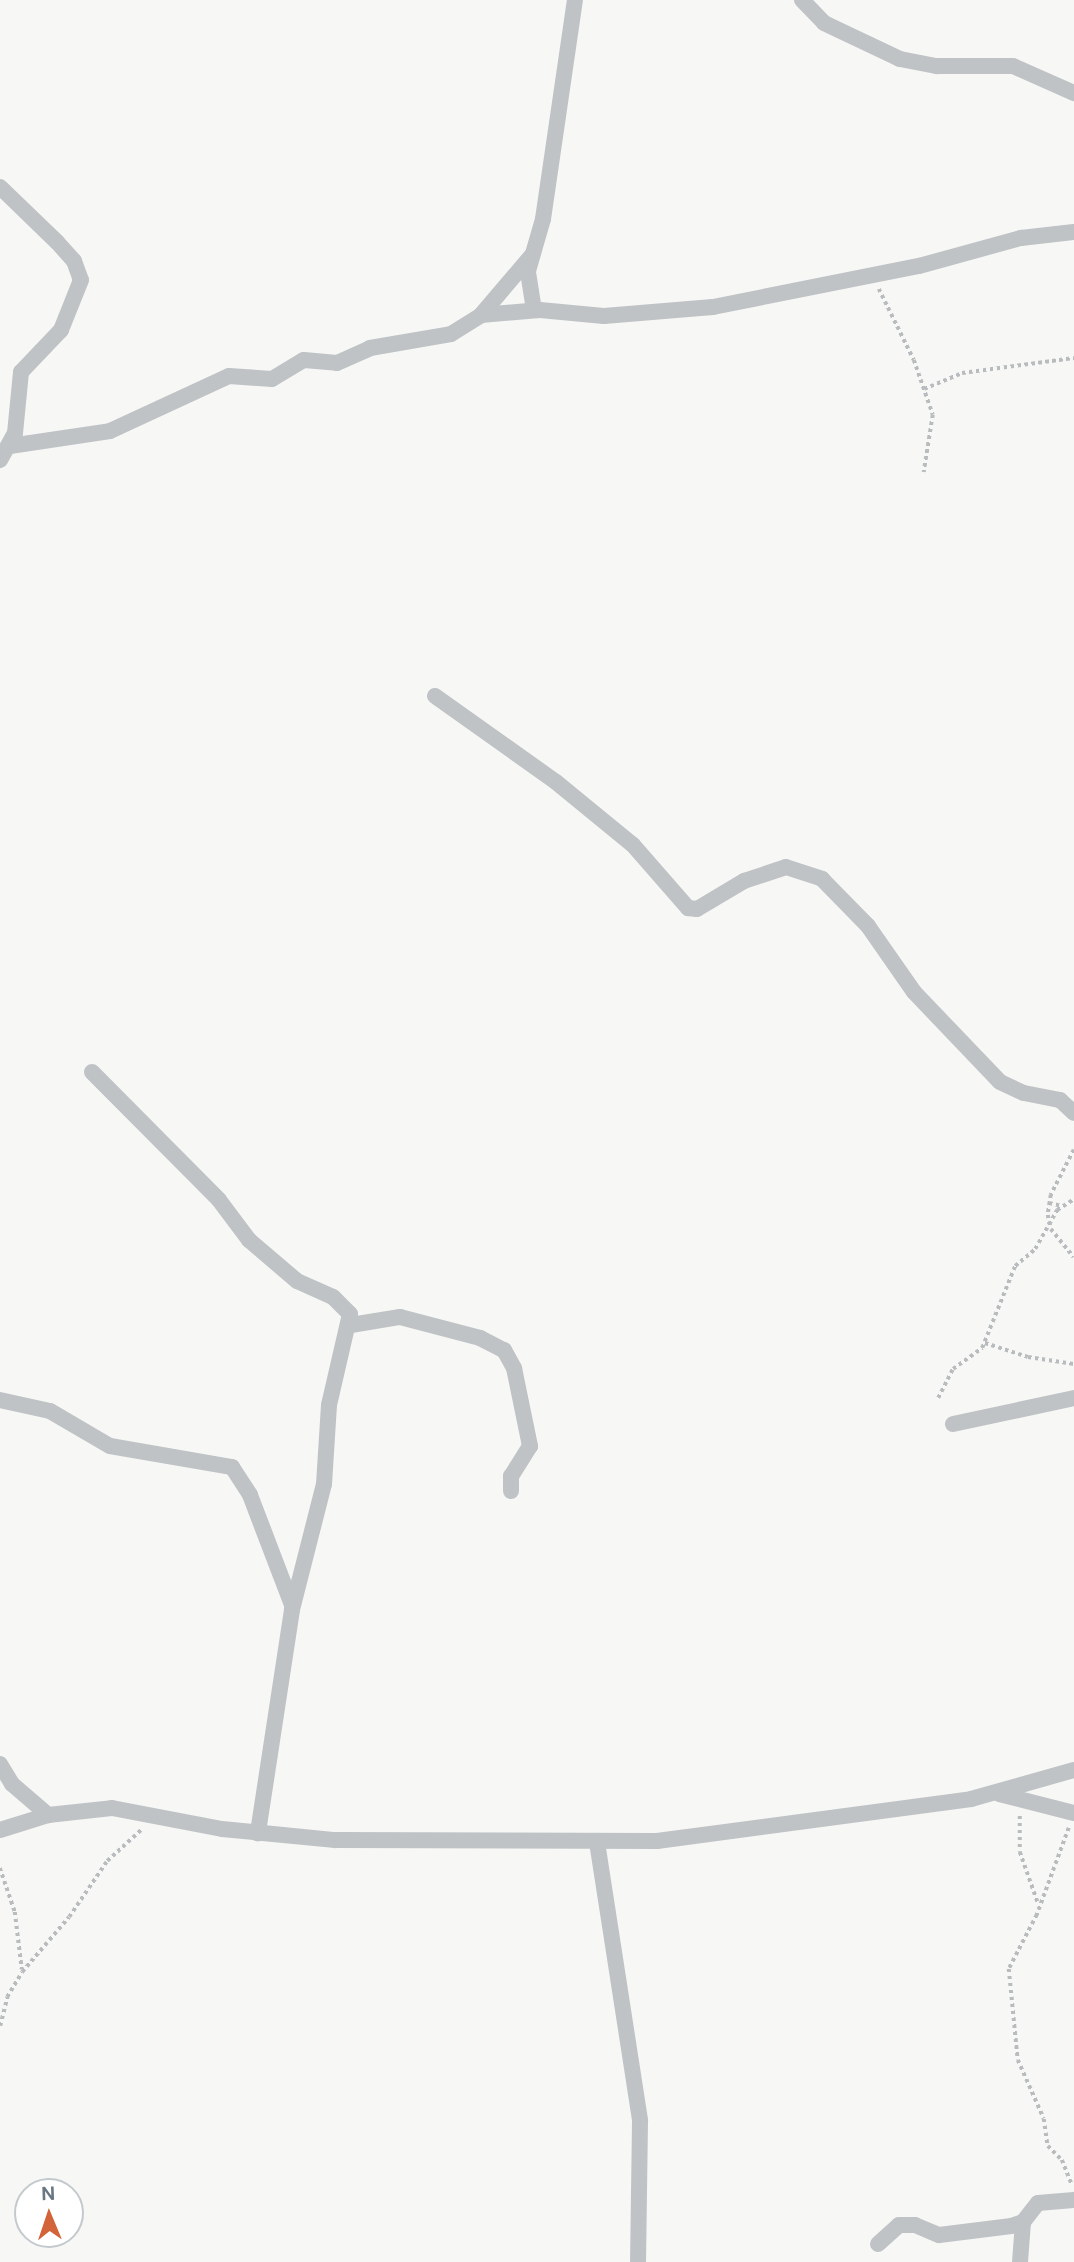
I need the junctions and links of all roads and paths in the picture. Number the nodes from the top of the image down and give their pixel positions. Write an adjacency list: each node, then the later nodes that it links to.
1 (575, 0): 6 (street)
2 (802, 0): 3 (street)
3 (1074, 93)
4 (0, 187): 12 (street)
5 (1074, 232): 7 (street)
6 (532, 255): 8 (street); 9 (street)
7 (872, 274): 8 (street); 11 (path)
8 (534, 310): 9 (street)
9 (481, 315): 12 (street)
10 (1074, 358): 11 (path)
11 (924, 389): 14 (path)
12 (10, 446): 13 (street)
13 (0, 460)
14 (924, 472)
15 (435, 696): 17 (street)
16 (92, 1072): 24 (street)
17 (1074, 1112)
18 (1074, 1150): 20 (path)
19 (1074, 1199): 21 (path)
20 (1049, 1203): 21 (path); 22 (path)
21 (1062, 1206): 22 (path)
22 (1049, 1221): 23 (path); 25 (path)
23 (1074, 1256)
24 (351, 1325): 31 (street); 32 (street)
25 (985, 1343): 26 (path); 27 (path)
26 (1074, 1364)
27 (938, 1398)
28 (1074, 1398): 30 (street)
29 (0, 1400): 32 (street)
30 (953, 1424)
31 (511, 1491)
32 (293, 1606): 42 (street)
33 (0, 1763): 38 (street)
34 (1074, 1770): 35 (street)
35 (996, 1793): 36 (street); 43 (street)
36 (1022, 1800): 37 (street); 45 (path)
37 (1074, 1813)
38 (48, 1815): 39 (street); 41 (street)
39 (159, 1816): 42 (street); 46 (path)
40 (1074, 1821): 45 (path)
41 (0, 1830)
42 (258, 1832): 43 (street)
43 (597, 1842): 52 (street)
44 (0, 1868): 46 (path)
45 (1039, 1906): 48 (path)
46 (22, 1972): 47 (path)
47 (0, 2026)
48 (1074, 2187)
49 (1074, 2200): 50 (street)
50 (1023, 2222): 51 (street); 53 (street)
51 (878, 2244)
52 (638, 2262)
53 (1020, 2262)

